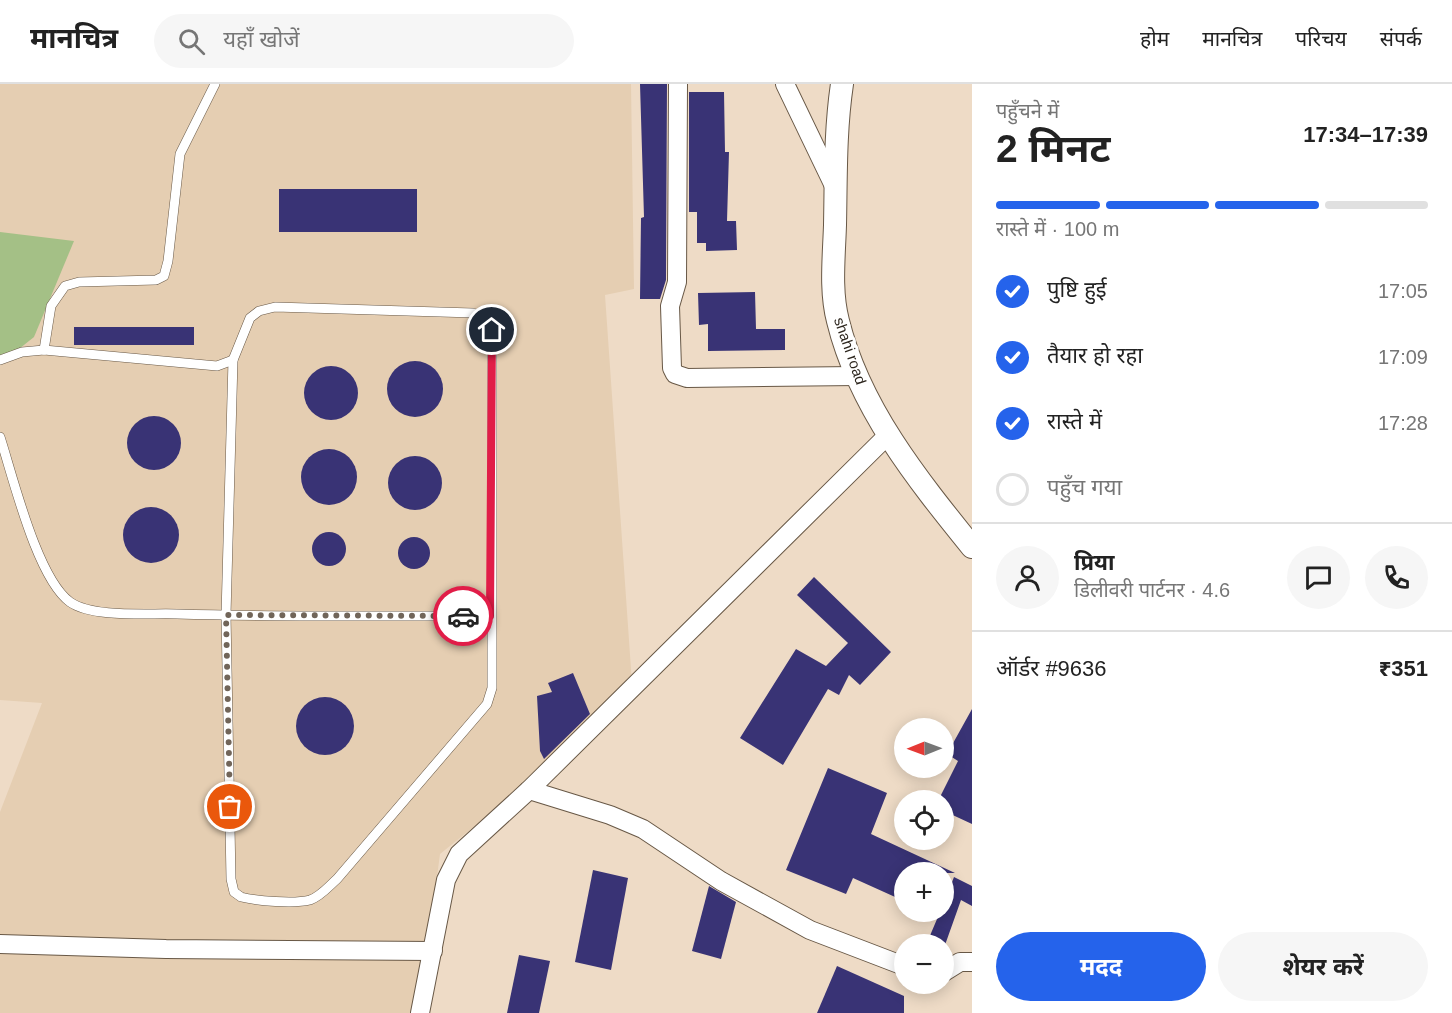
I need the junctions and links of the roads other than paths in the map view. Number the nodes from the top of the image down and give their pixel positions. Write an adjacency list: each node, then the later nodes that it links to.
1 (215, 84): 6 (lane)
2 (678, 84): 9 (street)
3 (785, 84): 5 (street)
4 (842, 84): 5 (street, shahi road)
5 (836, 188): 9 (street, shahi road)
6 (44, 350): 7 (lane); 8 (lane)
7 (0, 360)
8 (233, 360): 13 (lane); 14 (lane)
9 (857, 376): 10 (street, shahi road)
10 (888, 435): 12 (street, shahi road); 15 (street)
11 (0, 437): 13 (lane)
12 (972, 547)
13 (226, 615): 14 (lane); 14 (lane)
14 (490, 616)
15 (529, 790): 17 (street); 18 (street)
16 (0, 944): 17 (street)
17 (433, 951): 21 (street)
18 (894, 962)
19 (972, 963): 20 (street)
20 (954, 966)
21 (420, 1013)

